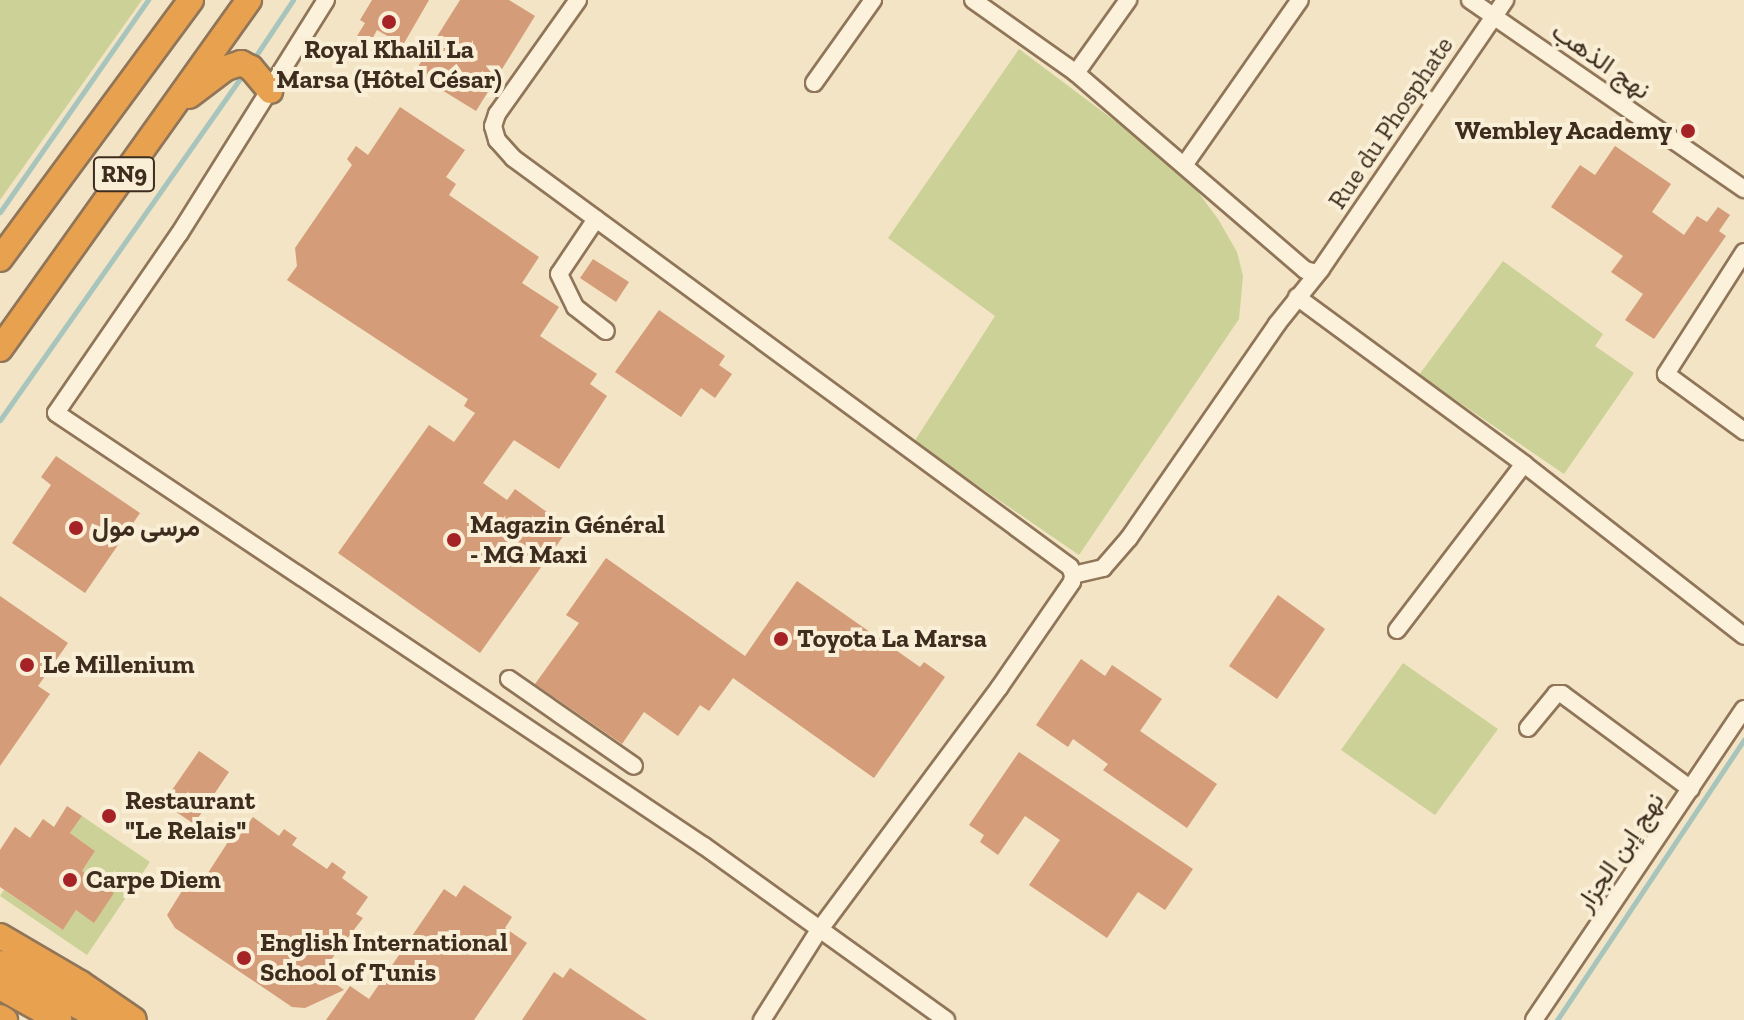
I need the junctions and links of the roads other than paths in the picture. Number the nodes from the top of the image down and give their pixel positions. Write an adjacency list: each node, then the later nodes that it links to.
1 (191, 0): 20 (highway, RN9)
2 (249, 0): 15 (highway, RN9)
3 (326, 0): 14 (street)
4 (578, 0): 18 (street)
5 (873, 0): 13 (street)
6 (1128, 0): 12 (street)
7 (1300, 0): 16 (street)
8 (1470, 0): 11 (street, نهج الذهب)
9 (1505, 0): 11 (street, Rue du Phosphate)
10 (984, 3): 12 (street)
11 (1493, 17): 17 (street, نهج الذهب); 21 (street, Rue du Phosphate)
12 (1076, 73): 16 (street)
13 (814, 83)
14 (270, 91): 15 (highway); 35 (street)
15 (168, 112): 24 (highway, RN9)
16 (1185, 164): 21 (street)
17 (1744, 189)
18 (596, 219): 23 (street); 27 (street)
19 (1744, 252): 25 (street)
20 (0, 259)
21 (1316, 273): 22 (street, Rue du Phosphate)
22 (1297, 297): 26 (street); 27 (street, Rue du Phosphate)
23 (606, 331)
24 (0, 349)
25 (1744, 431)
26 (1524, 464): 28 (street); 29 (street)
27 (1073, 575): 35 (street)
28 (1397, 630)
29 (1744, 636)
30 (509, 679): 33 (street)
31 (1744, 709): 34 (street, نهج إبن الجزار)
32 (1528, 728): 34 (street)
33 (634, 766)
34 (1691, 789): 47 (street, نهج إبن الجزار)
35 (819, 930): 45 (street); 46 (street)
36 (0, 936): 39 (highway)
37 (0, 963): 39 (highway)
38 (0, 987): 42 (highway)
39 (104, 1009): 43 (highway); 44 (street)
40 (0, 1017): 41 (highway)
41 (5, 1020)
42 (59, 1020)
43 (134, 1020)
44 (143, 1020)
45 (762, 1020)
46 (946, 1020)
47 (1534, 1020)

